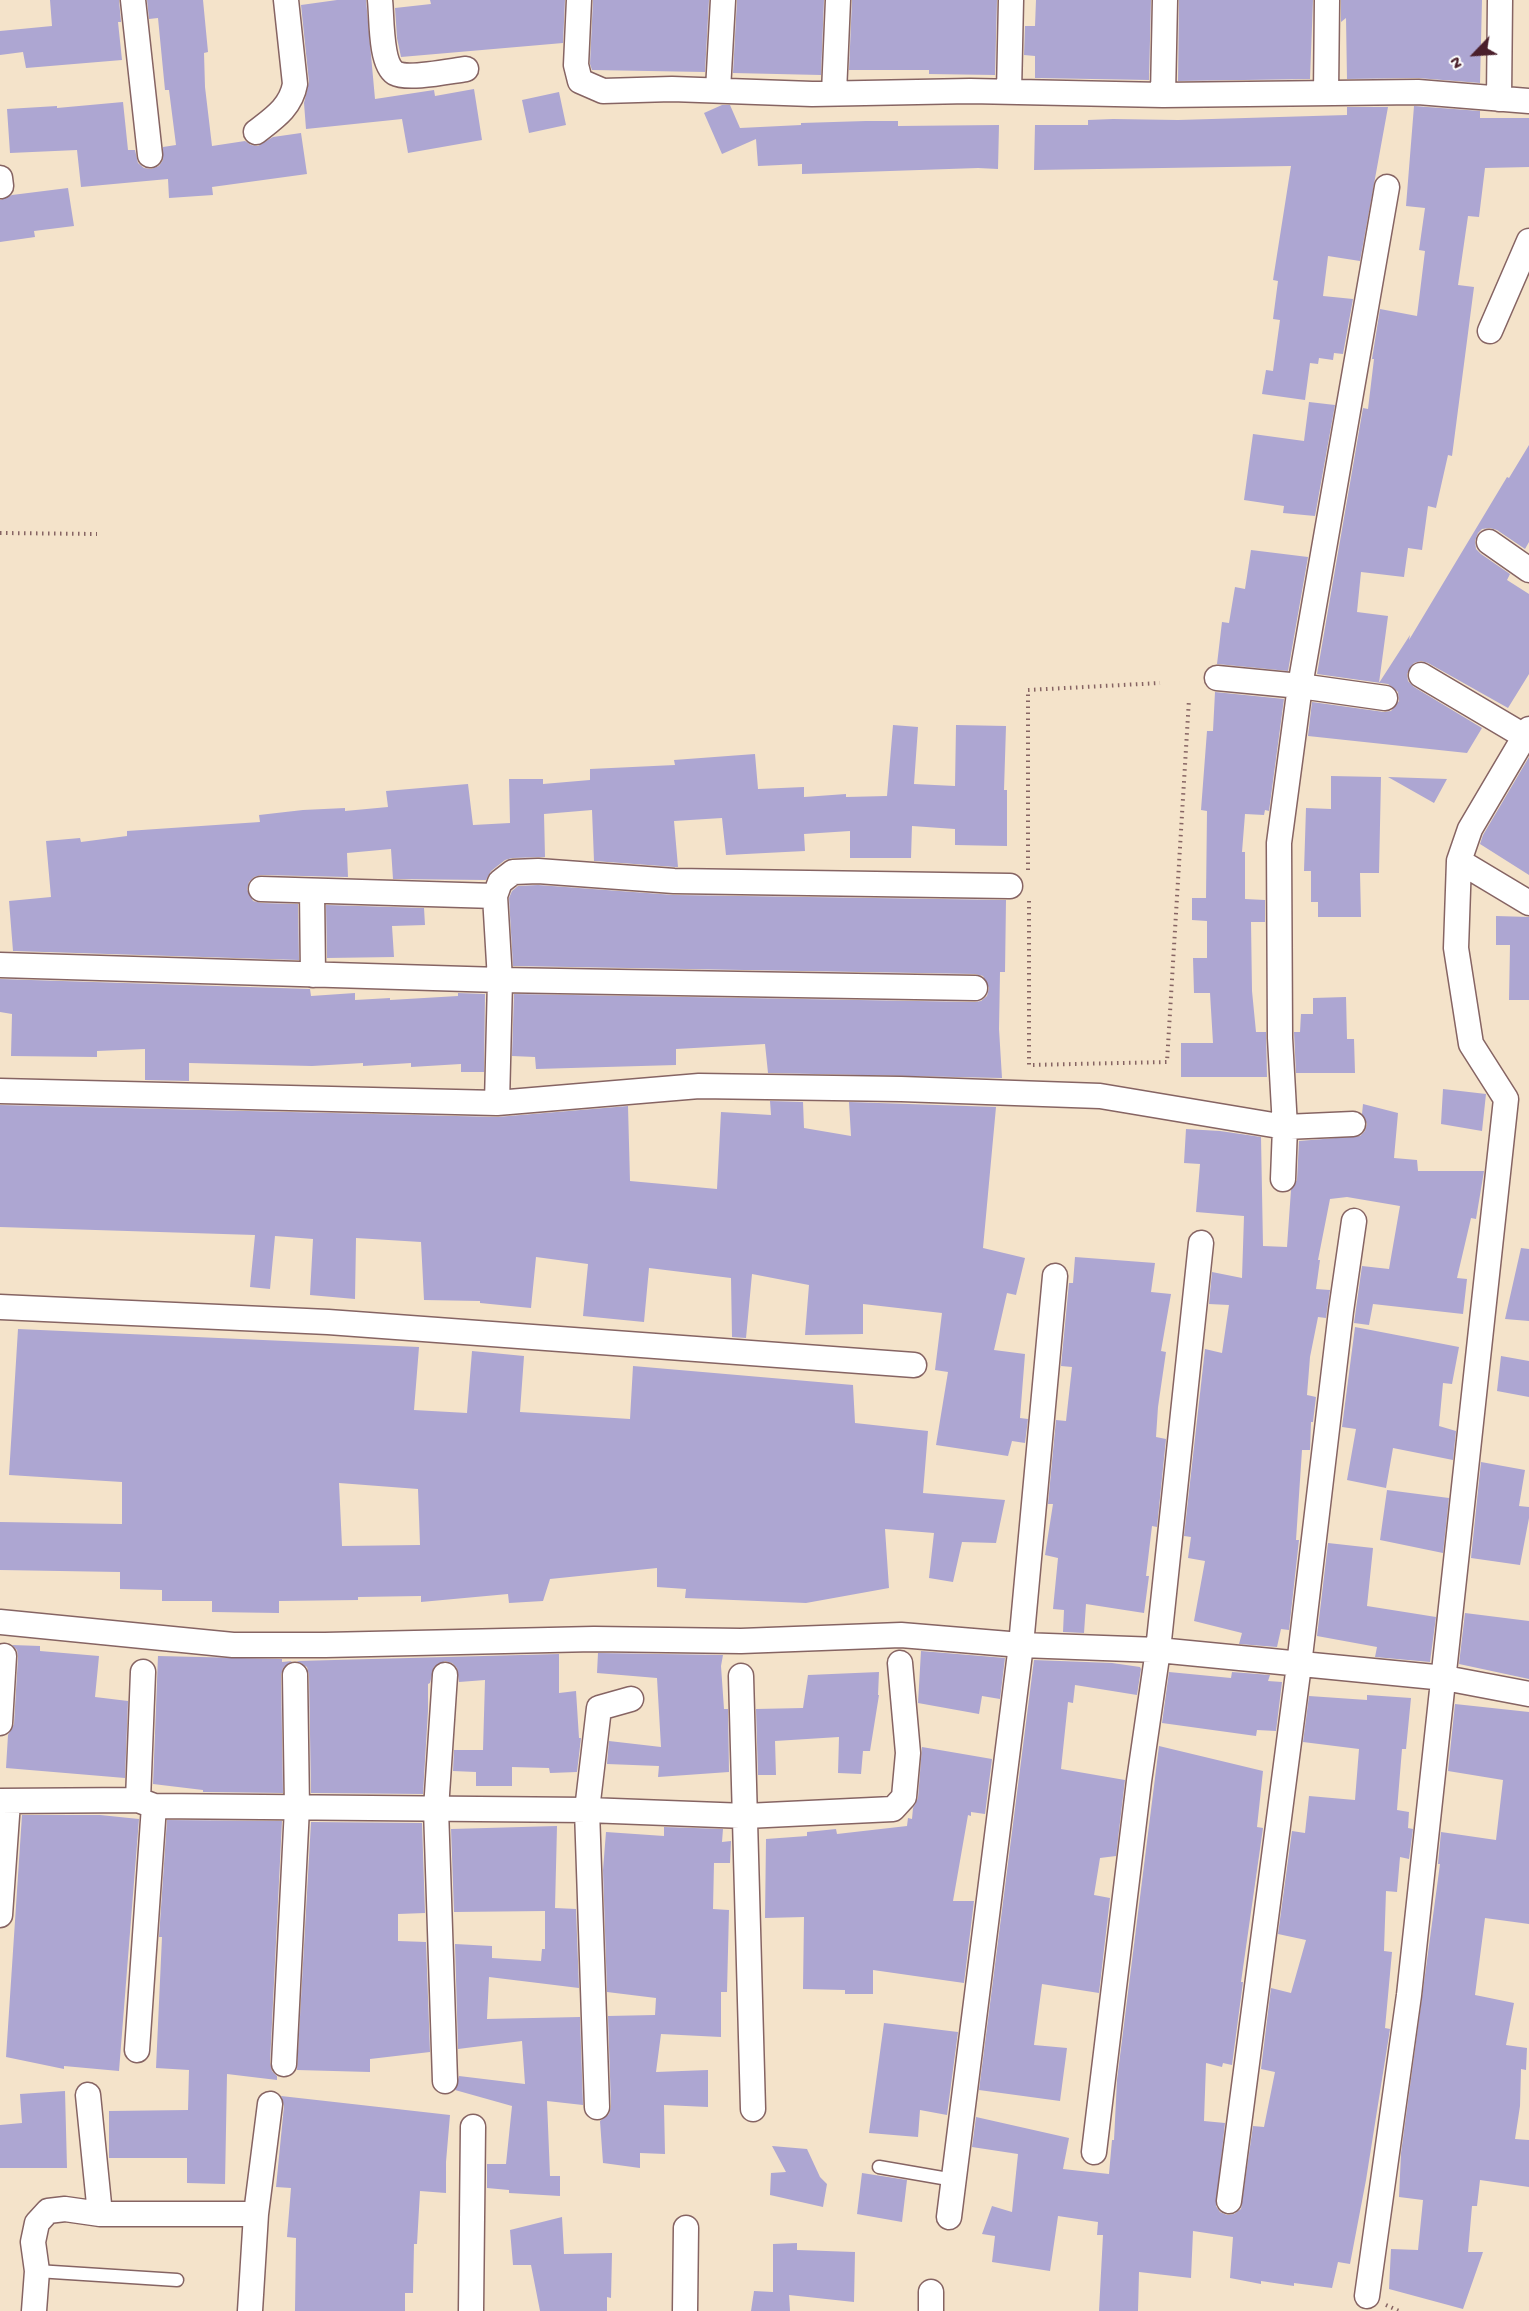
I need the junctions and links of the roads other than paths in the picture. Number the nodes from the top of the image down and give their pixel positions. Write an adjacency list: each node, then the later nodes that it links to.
1 (133, 0): 20 (street)
2 (286, 0): 19 (street)
3 (380, 0): 11 (street)
4 (579, 0): 12 (street)
5 (723, 0): 12 (street)
6 (838, 0): 14 (street)
7 (1011, 0): 13 (street)
8 (1165, 0): 16 (street)
9 (1327, 0): 15 (street)
10 (1500, 0): 17 (street)
11 (466, 69)
12 (718, 90): 14 (street)
13 (1009, 92): 14 (street); 16 (street)
14 (834, 93)
15 (1326, 93): 16 (street); 17 (street)
16 (1163, 95)
17 (1499, 99): 18 (street)
18 (1529, 101)
19 (256, 132)
20 (150, 155)
21 (1387, 187): 28 (street)
22 (1529, 241): 23 (street)
23 (1490, 331)
24 (1489, 542): 25 (street)
25 (1529, 570)
26 (1420, 675): 30 (street)
27 (1217, 678): 28 (street)
28 (1300, 686): 29 (street); 44 (street)
29 (1385, 698)
30 (1527, 735): 31 (street)
31 (1459, 861): 36 (street); 61 (street)
32 (1019, 885): 35 (street)
33 (261, 889): 34 (street)
34 (312, 891): 35 (street); 38 (street)
35 (495, 896): 39 (street)
36 (1529, 903)
37 (0, 965): 38 (street)
38 (313, 975): 39 (street)
39 (500, 980): 40 (street); 42 (street)
40 (975, 987)
41 (0, 1091): 42 (street)
42 (497, 1103): 44 (street)
43 (1353, 1124): 44 (street)
44 (1286, 1127): 45 (street)
45 (1283, 1179)
46 (1354, 1221): 56 (street)
47 (1201, 1243): 53 (street)
48 (1055, 1276): 52 (street)
49 (0, 1307): 50 (street)
50 (914, 1365)
51 (0, 1622): 52 (street)
52 (1021, 1645): 53 (street); 82 (street)
53 (1158, 1650): 56 (street); 80 (street)
54 (4, 1656): 64 (street)
55 (900, 1663): 70 (street)
56 (1299, 1665): 61 (street); 83 (street)
57 (143, 1672): 66 (street)
58 (295, 1675): 67 (street)
59 (445, 1675): 68 (street)
60 (741, 1676): 70 (street)
61 (1445, 1678): 62 (street); 90 (street)
62 (1529, 1694)
63 (631, 1699): 69 (street)
64 (0, 1723)
65 (4, 1801): 66 (street); 71 (street)
66 (146, 1803): 67 (street); 72 (street)
67 (297, 1808): 68 (street); 73 (street)
68 (436, 1809): 69 (street); 74 (street)
69 (587, 1810): 70 (street); 77 (street)
70 (746, 1816): 78 (street)
71 (0, 1915)
72 (138, 2050)
73 (284, 2064)
74 (445, 2081)
75 (88, 2095): 84 (street)
76 (270, 2104): 85 (street)
77 (597, 2107)
78 (753, 2109)
79 (473, 2127): 93 (street)
80 (1094, 2152)
81 (879, 2168): 82 (lane)
82 (954, 2180): 86 (street)
83 (1229, 2201)
84 (100, 2214): 85 (street); 88 (street)
85 (256, 2214): 92 (street)
86 (950, 2217)
87 (686, 2228): 94 (street)
88 (37, 2271): 89 (lane); 91 (street)
89 (177, 2280)
90 (1367, 2296)
91 (34, 2311)
92 (250, 2311)
93 (471, 2311)
94 (685, 2311)

